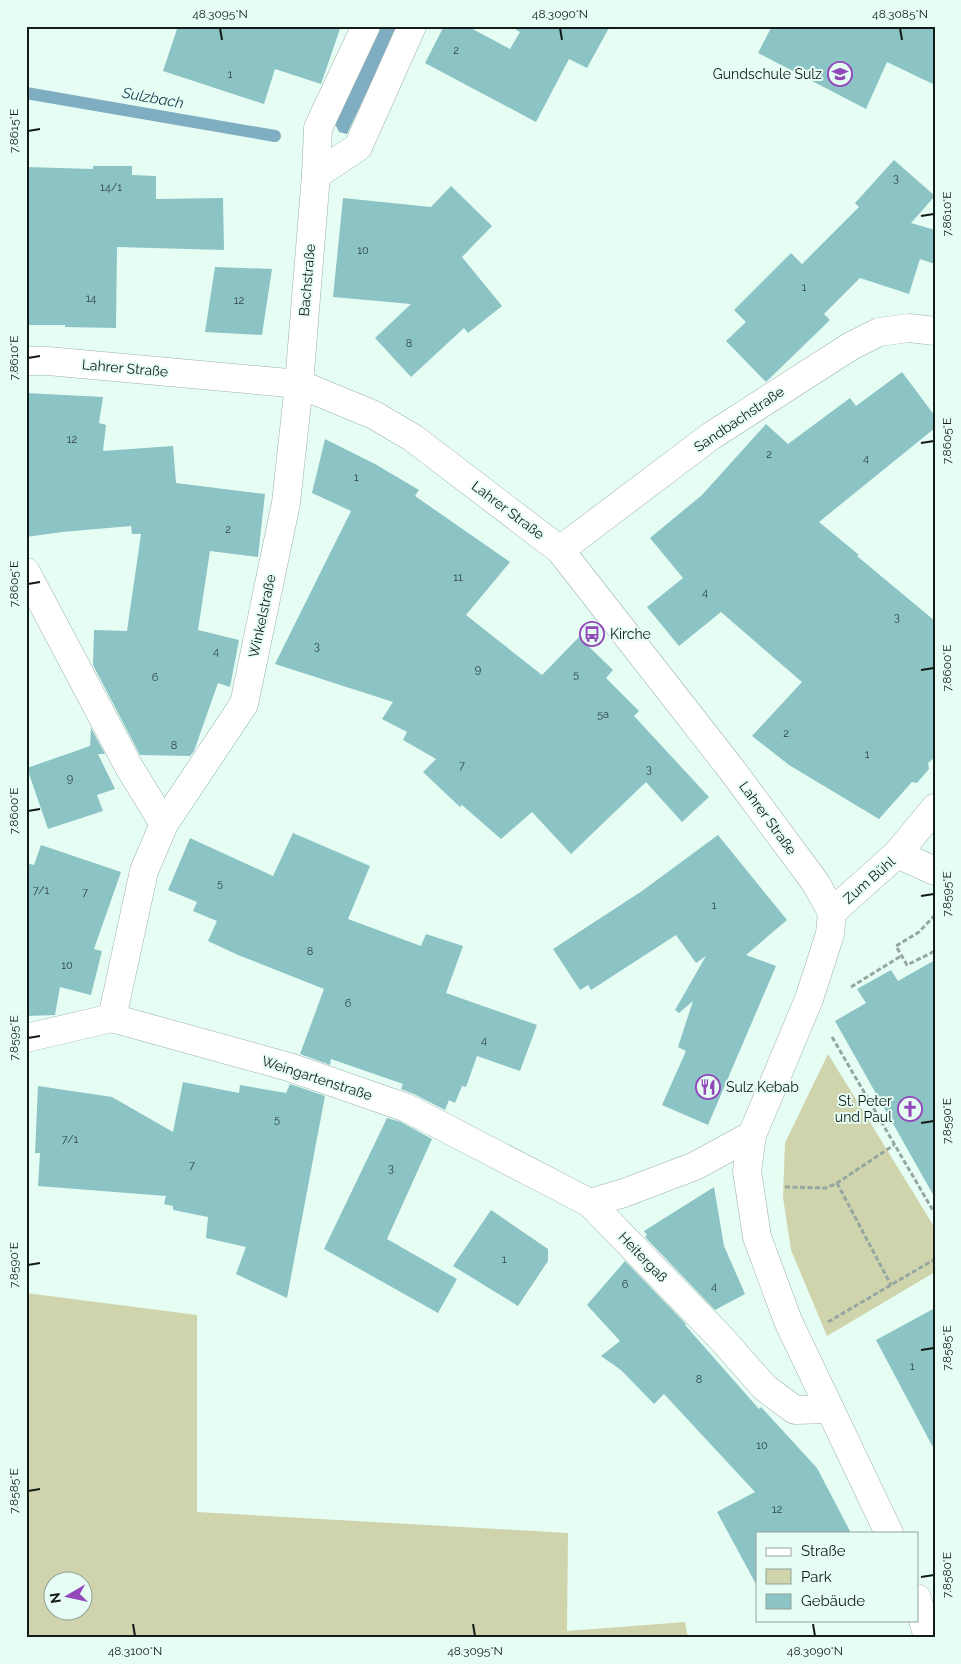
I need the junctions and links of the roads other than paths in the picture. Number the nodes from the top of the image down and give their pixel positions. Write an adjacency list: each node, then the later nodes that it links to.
1 (366, 26): 3 (street, Bachstraße)
2 (412, 26): 3 (street)
3 (316, 175): 6 (street, Bachstraße)
4 (935, 331): 7 (street, Sandbachstraße)
5 (26, 361): 6 (street, Lahrer Straße)
6 (299, 384): 7 (street, Lahrer Straße); 10 (street, Winkelstraße)
7 (560, 550): 13 (street, Lahrer Straße)
8 (26, 572): 10 (street)
9 (935, 808): 11 (street)
10 (164, 824): 14 (street, Winkelstraße)
11 (897, 854): 12 (street, Zum Bühl); 13 (street, Zum Bühl)
12 (935, 871)
13 (832, 912): 16 (street)
14 (112, 1018): 15 (street, Weingartenstraße); 17 (street, Weingartenstraße)
15 (26, 1038)
16 (752, 1135): 17 (street); 18 (street)
17 (590, 1203): 18 (street, Heitergaß)
18 (830, 1409): 19 (street)
19 (889, 1532)
20 (918, 1602): 21 (street)
21 (928, 1638)

